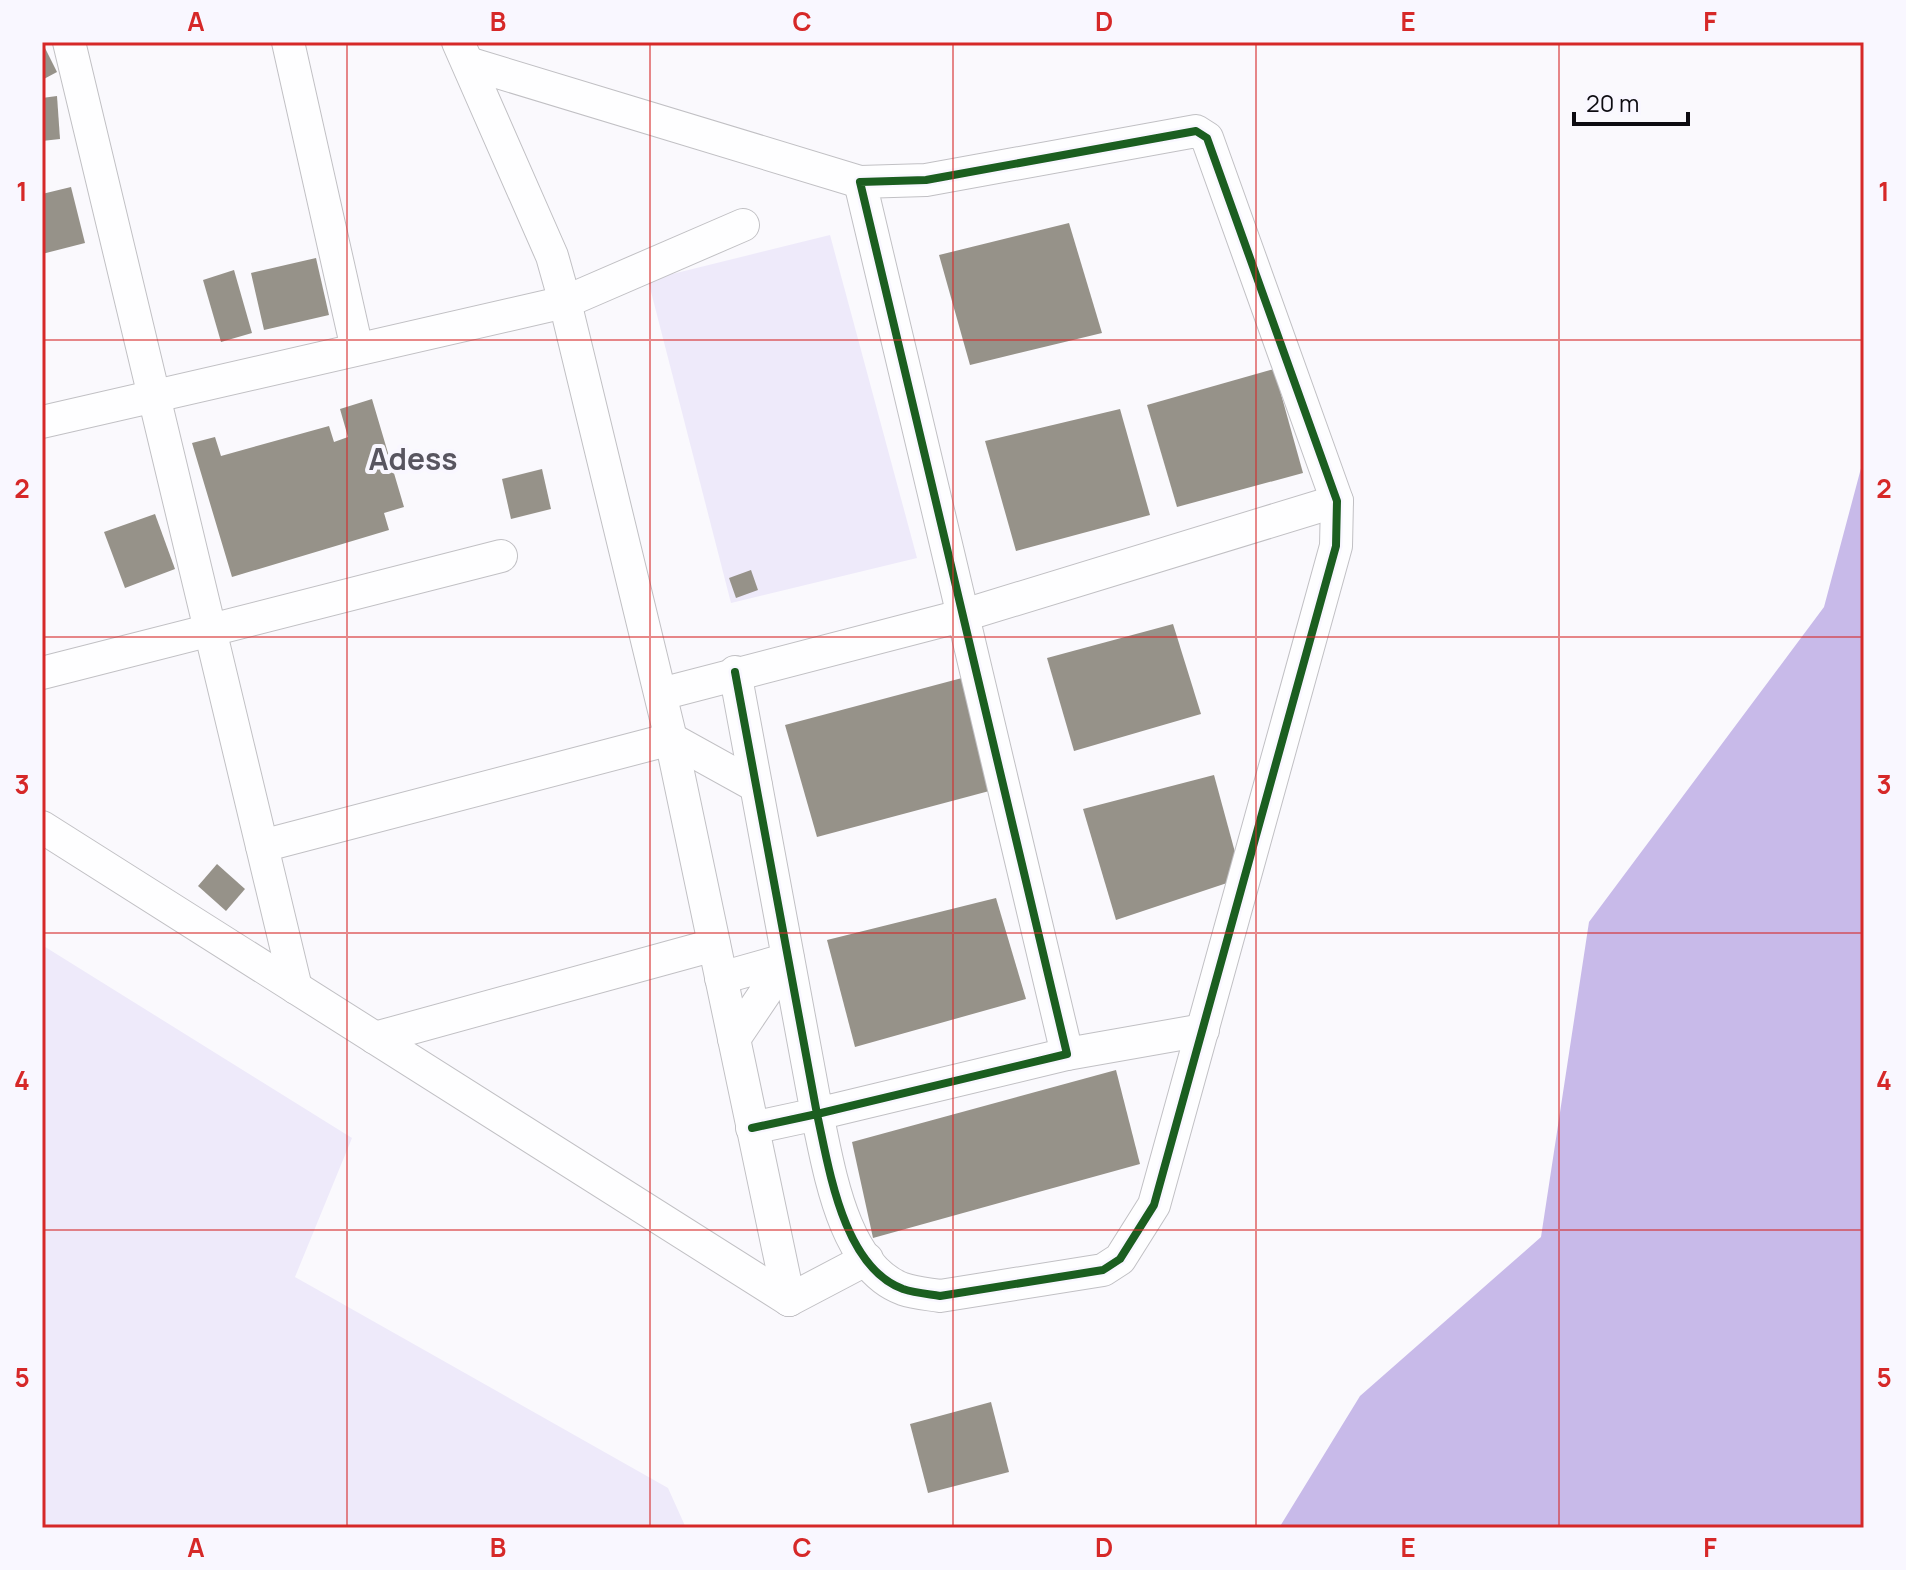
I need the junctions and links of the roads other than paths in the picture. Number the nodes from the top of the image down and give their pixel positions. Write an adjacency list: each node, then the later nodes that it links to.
1 (69, 42): 8 (street)
2 (288, 42): 7 (street)
3 (463, 52): 4 (street); 6 (street)
4 (860, 182): 10 (street); 12 (street)
5 (743, 225): 6 (street)
6 (565, 302): 7 (street); 16 (street)
7 (357, 349): 8 (street)
8 (154, 396): 9 (street); 13 (street)
9 (42, 422)
10 (1337, 501): 12 (street); 27 (street)
11 (501, 556): 13 (street)
12 (961, 616): 14 (street); 30 (street)
13 (211, 631): 15 (street); 20 (street)
14 (735, 672): 16 (street); 18 (street)
15 (42, 673)
16 (661, 694): 17 (street)
17 (671, 739): 18 (street); 20 (street); 21 (street)
18 (756, 786): 22 (street)
19 (42, 827): 24 (street)
20 (262, 846): 24 (street)
21 (714, 945): 23 (street); 28 (street)
22 (788, 959): 23 (street); 25 (street); 26 (street)
23 (721, 978): 25 (street); 29 (street)
24 (296, 988): 28 (street)
25 (759, 1003): 26 (street); 29 (street)
26 (802, 1030): 31 (street)
27 (1203, 1030): 30 (street); 33 (street)
28 (375, 1038): 34 (street)
29 (734, 1039): 32 (street)
30 (1067, 1054): 31 (street)
31 (817, 1114): 32 (street); 33 (street)
32 (752, 1128): 34 (street)
33 (867, 1259): 34 (street)
34 (789, 1300)

